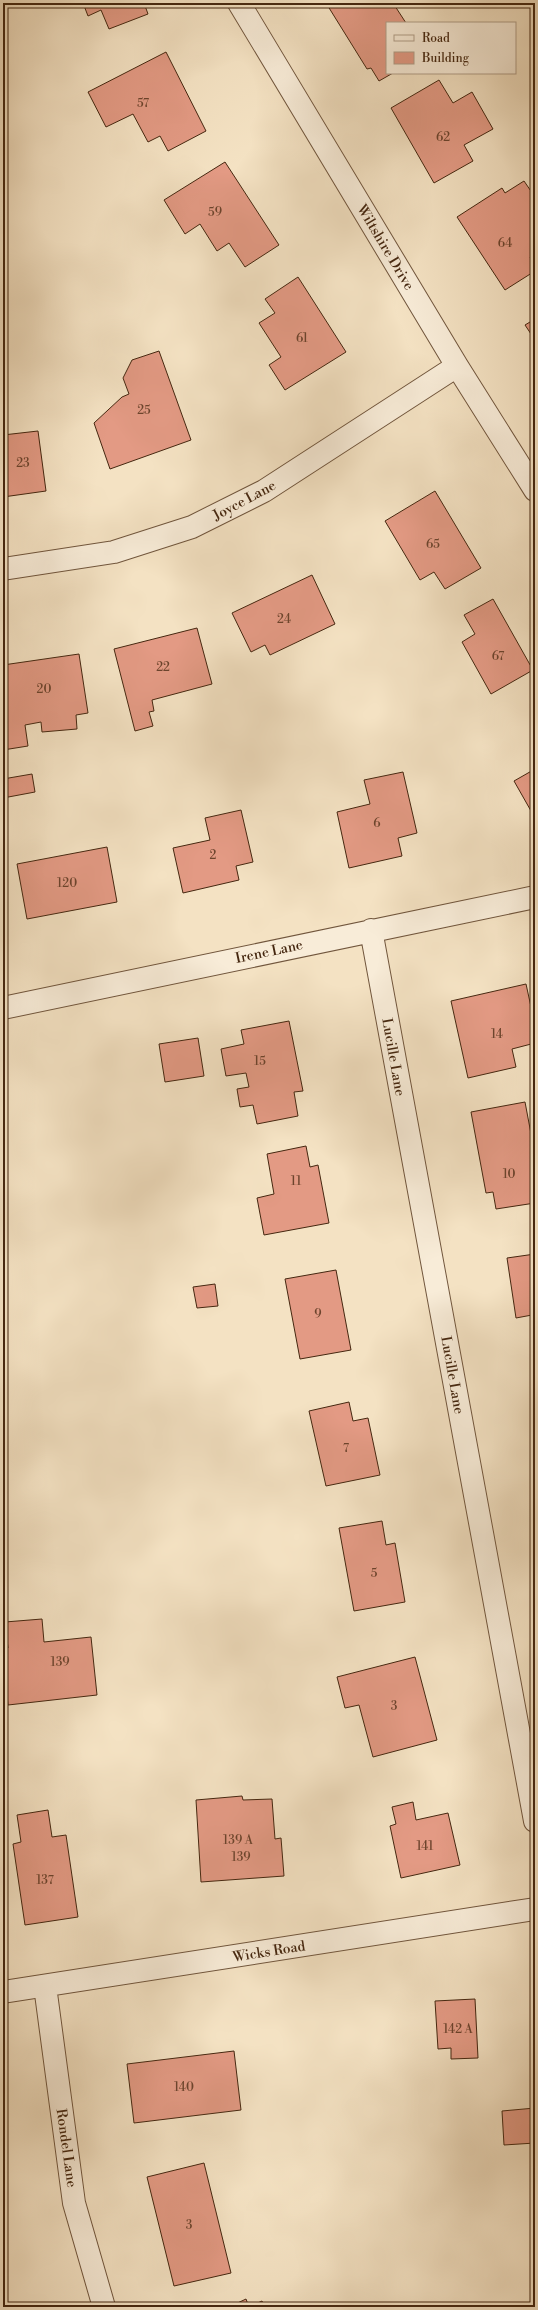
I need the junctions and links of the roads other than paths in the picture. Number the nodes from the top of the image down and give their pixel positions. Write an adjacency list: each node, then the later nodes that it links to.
1 (240, 3): 2 (street, Wiltshire Drive)
2 (457, 366): 3 (street, Wiltshire Drive); 4 (street, Joyce Lane)
3 (535, 490)
4 (3, 569)
5 (535, 898): 6 (street, Irene Lane)
6 (371, 930): 7 (street, Irene Lane); 8 (street, Lucille Lane)
7 (3, 1008)
8 (535, 1820)
9 (535, 1909): 10 (street, Wicks Road)
10 (45, 1986): 11 (street, Wicks Road); 12 (street, Rondel Lane)
11 (3, 1992)
12 (104, 2307)

